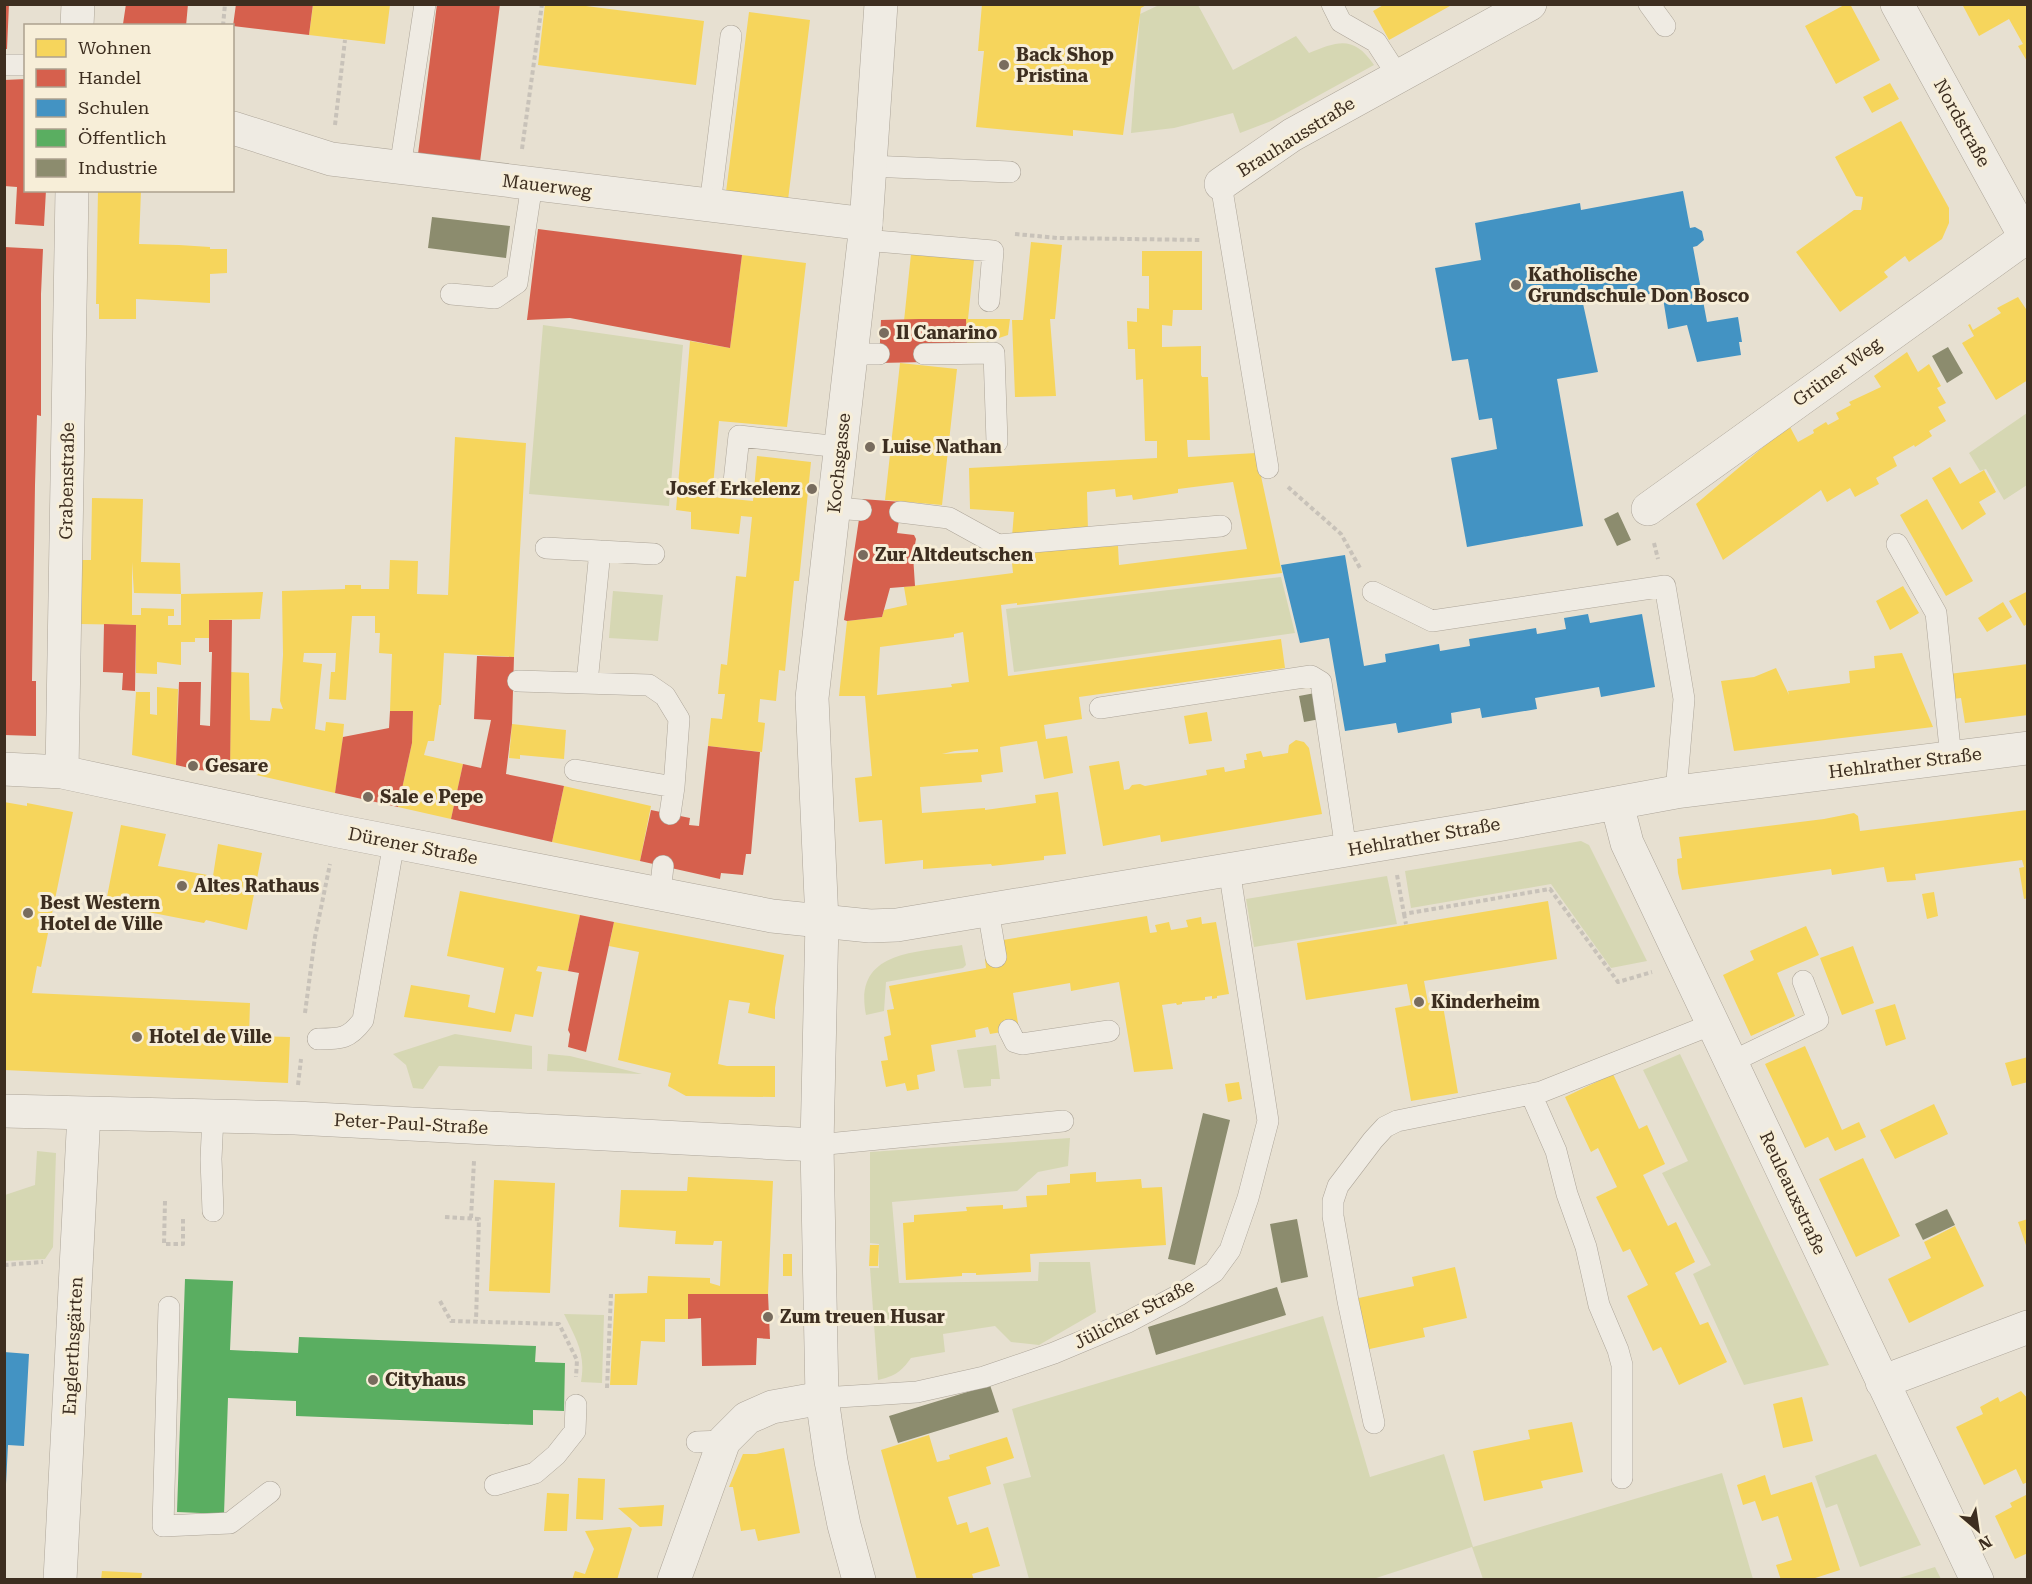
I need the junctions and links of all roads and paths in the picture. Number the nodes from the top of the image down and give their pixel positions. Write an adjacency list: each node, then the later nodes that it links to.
1 (78, 4): 10 (street)
2 (225, 4): 11 (path)
3 (425, 4): 21 (lane)
4 (542, 4): 23 (path)
5 (881, 4): 20 (street, Kochsgasse)
6 (1332, 4): 17 (lane)
7 (1530, 4): 17 (street, Brauhausstraße)
8 (1649, 4): 12 (lane)
9 (1897, 4): 30 (street, Nordstraße)
10 (77, 24)
11 (223, 24)
12 (1665, 26)
13 (731, 36): 26 (lane)
14 (345, 40): 19 (path)
15 (4, 65): 16 (lane)
16 (24, 65)
17 (1398, 76): 24 (street, Brauhausstraße)
18 (234, 128): 19 (street, Mauerweg)
19 (331, 159): 21 (street, Mauerweg)
20 (869, 166): 22 (lane); 28 (street, Kochsgasse)
21 (400, 168): 23 (street, Mauerweg)
22 (1010, 172)
23 (525, 184): 26 (street, Mauerweg); 31 (lane)
24 (1221, 184): 27 (lane, Brauhausstraße)
25 (72, 192): 54 (street, Grabenstraße)
26 (710, 205): 28 (street, Mauerweg)
27 (1228, 230): 29 (path); 36 (lane, Brauhausstraße)
28 (865, 232): 32 (lane); 35 (street, Kochsgasse)
29 (1059, 237)
30 (2027, 238): 38 (street, Grüner Weg)
31 (451, 294)
32 (989, 301)
33 (924, 354): 34 (lane)
34 (997, 442)
35 (840, 447): 37 (lane); 66 (street, Kochsgasse)
36 (1268, 468): 46 (path)
37 (734, 482)
38 (1648, 508): 45 (path)
39 (900, 512): 40 (lane)
40 (1221, 526)
41 (1897, 544): 51 (lane)
42 (546, 548): 43 (lane)
43 (600, 551): 44 (lane); 48 (lane)
44 (654, 554)
45 (1665, 586): 46 (lane); 56 (lane)
46 (1373, 592)
47 (518, 681): 48 (lane)
48 (587, 683): 55 (lane)
49 (1100, 708): 60 (lane)
50 (2028, 748): 51 (street, Hehlrather Straße)
51 (1951, 758): 56 (street, Hehlrather Straße)
52 (4, 769): 54 (street, Dürener Straße)
53 (575, 770): 55 (lane)
54 (62, 772): 59 (street, Dürener Straße)
55 (674, 787): 58 (lane)
56 (1676, 792): 57 (street, Hehlrather Straße)
57 (1617, 804): 60 (street, Hehlrather Straße); 69 (street, Reuleauxstraße)
58 (670, 814)
59 (394, 842): 66 (street, Dürener Straße); 75 (lane)
60 (1346, 850): 62 (street, Hehlrather Straße)
61 (1395, 867): 65 (path)
62 (1229, 869): 64 (street, Hehlrather Straße); 95 (lane, Jülicher Straße)
63 (322, 896): 71 (path)
64 (988, 910): 66 (street, Hehlrather Straße); 68 (lane)
65 (1404, 914): 67 (path); 69 (path)
66 (822, 921): 83 (street)
67 (1406, 924)
68 (996, 957)
69 (1684, 963): 72 (street, Reuleauxstraße)
70 (1803, 981): 76 (lane)
71 (309, 982)
72 (1713, 1024): 76 (street, Reuleauxstraße); 77 (lane)
73 (1009, 1030): 74 (lane)
74 (1109, 1031)
75 (318, 1040)
76 (1731, 1062): 93 (street, Reuleauxstraße)
77 (1530, 1094): 97 (lane); 98 (lane)
78 (4, 1111): 79 (street, Peter-Paul-Straße)
79 (84, 1113): 80 (street, Peter-Paul-Straße); 101 (street, Englerthsgärten)
80 (213, 1116): 82 (street, Peter-Paul-Straße); 85 (lane)
81 (1063, 1121): 83 (lane)
82 (475, 1127): 83 (street, Peter-Paul-Straße); 87 (path)
83 (817, 1145): 95 (street)
84 (165, 1201): 85 (path)
85 (213, 1211)
86 (445, 1217): 87 (path)
87 (471, 1218): 91 (path)
88 (611, 1294): 94 (path)
89 (440, 1301): 91 (path)
90 (170, 1306): 100 (lane)
91 (476, 1321): 96 (path)
92 (2028, 1326): 93 (street)
93 (1882, 1382): 104 (street, Reuleauxstraße)
94 (607, 1388)
95 (822, 1398): 102 (street); 103 (street)
96 (576, 1405): 99 (lane)
97 (1374, 1423)
98 (1622, 1478)
99 (495, 1485)
100 (270, 1492)
101 (60, 1580)
102 (674, 1580)
103 (859, 1580)
104 (1977, 1580)

